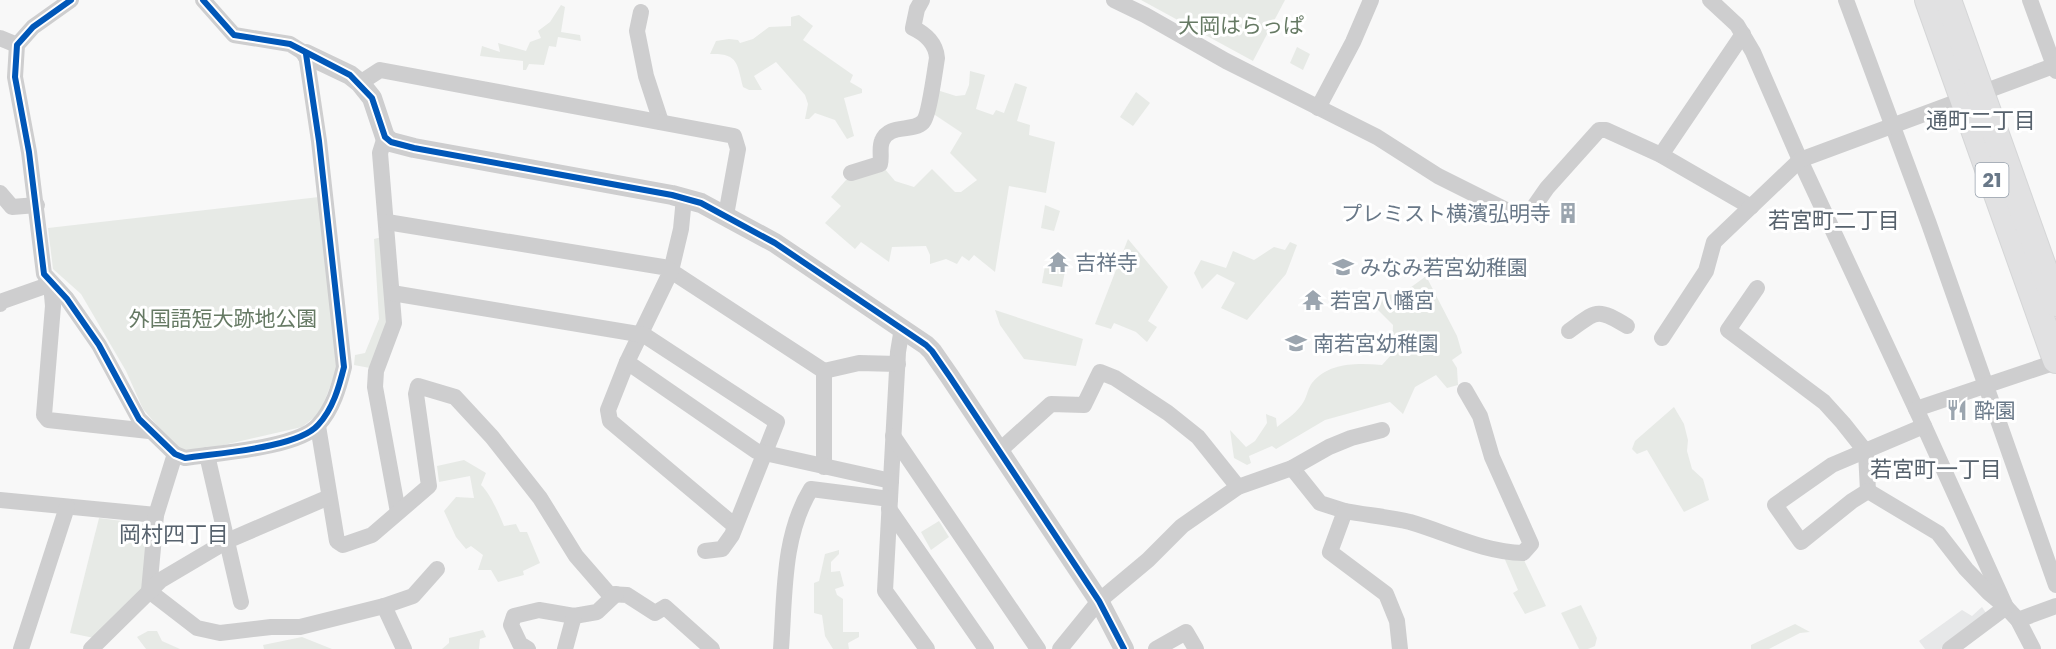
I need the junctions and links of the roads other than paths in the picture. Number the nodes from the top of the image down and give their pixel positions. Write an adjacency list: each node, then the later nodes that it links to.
1 (71, 0): 14 (street)
2 (203, 0): 15 (street)
3 (922, 0): 25 (street)
4 (1114, 0): 19 (street)
5 (1371, 0): 19 (street)
6 (1710, 0): 12 (street)
7 (1846, 0): 21 (street)
8 (1928, 0): 18 (main road, 21)
9 (1948, 0): 18 (main road, 21)
10 (2030, 0): 16 (street)
11 (641, 12): 20 (street)
12 (1743, 34): 23 (street); 24 (street)
13 (0, 38): 14 (street)
14 (17, 45): 28 (street)
15 (306, 54): 17 (street); 50 (street)
16 (2055, 67): 18 (street)
17 (360, 82): 20 (street); 22 (street)
18 (1972, 96): 21 (street); 36 (main road, 21); 43 (main road, 21)
19 (1318, 108): 23 (street)
20 (661, 122): 30 (street)
21 (1892, 126): 24 (street); 47 (street)
22 (385, 137): 27 (street); 31 (street)
23 (1661, 155): 29 (street)
24 (1800, 160): 29 (street); 49 (street)
25 (851, 173)
26 (0, 192): 28 (street)
27 (684, 198): 30 (street); 32 (street)
28 (37, 205): 33 (street)
29 (1751, 207): 42 (street)
30 (726, 215): 39 (street)
31 (387, 222): 32 (street); 35 (street)
32 (671, 271): 41 (street); 46 (street)
33 (51, 284): 37 (street); 53 (street); 53 (street)
34 (1757, 288): 56 (street)
35 (392, 293): 41 (street); 70 (street)
36 (2056, 303)
37 (0, 304)
38 (1627, 326): 40 (street)
39 (902, 328): 45 (street); 55 (street)
40 (1569, 331)
41 (642, 334): 44 (street); 57 (street)
42 (1662, 338)
43 (2056, 361): 47 (street)
44 (627, 362): 57 (street); 72 (street)
45 (898, 364): 46 (street); 54 (street)
46 (824, 371): 60 (street)
47 (1986, 386): 49 (street); 76 (street)
48 (1465, 390): 69 (street)
49 (1916, 409): 51 (street)
50 (318, 426): 59 (street); 65 (street)
51 (1924, 426): 56 (street); 83 (street)
52 (1383, 430): 61 (street)
53 (149, 431): 58 (street)
54 (893, 436): 62 (street); 95 (street)
55 (998, 452): 63 (street); 79 (street)
56 (1866, 452): 64 (street); 64 (street)
57 (764, 453): 60 (street); 72 (street)
58 (175, 454): 59 (street); 71 (street)
59 (207, 455): 73 (street)
60 (824, 467): 62 (street)
61 (1292, 468): 63 (street); 69 (street)
62 (891, 481): 67 (street)
63 (1238, 487): 79 (street)
64 (1868, 491): 83 (street)
65 (329, 497): 70 (street); 73 (street)
66 (0, 500): 68 (street)
67 (890, 504): 92 (street); 93 (street); 94 (street)
68 (67, 507): 71 (street); 86 (street)
69 (1345, 511): 100 (street)
70 (398, 513): 78 (street)
71 (156, 515): 77 (street)
72 (735, 526): 74 (street)
73 (227, 541): 77 (street); 80 (street)
74 (705, 552)
75 (437, 569): 81 (street)
76 (2056, 585)
77 (149, 591): 81 (street); 87 (street)
78 (616, 594): 84 (street); 91 (street)
79 (1099, 601): 96 (street); 97 (street)
80 (241, 602)
81 (384, 606): 88 (street)
82 (2056, 606): 85 (street)
83 (2006, 608): 85 (street); 101 (street)
84 (574, 616): 89 (street); 90 (street)
85 (2018, 620): 102 (street)
86 (21, 649)
87 (91, 649)
88 (404, 649)
89 (528, 649)
90 (566, 649)
91 (712, 649)
92 (781, 649)
93 (927, 649)
94 (986, 649)
95 (1038, 649)
96 (1060, 649)
97 (1124, 649)
98 (1156, 649): 99 (street)
99 (1196, 649)
100 (1400, 649)
101 (1950, 649)
102 (2033, 649)

